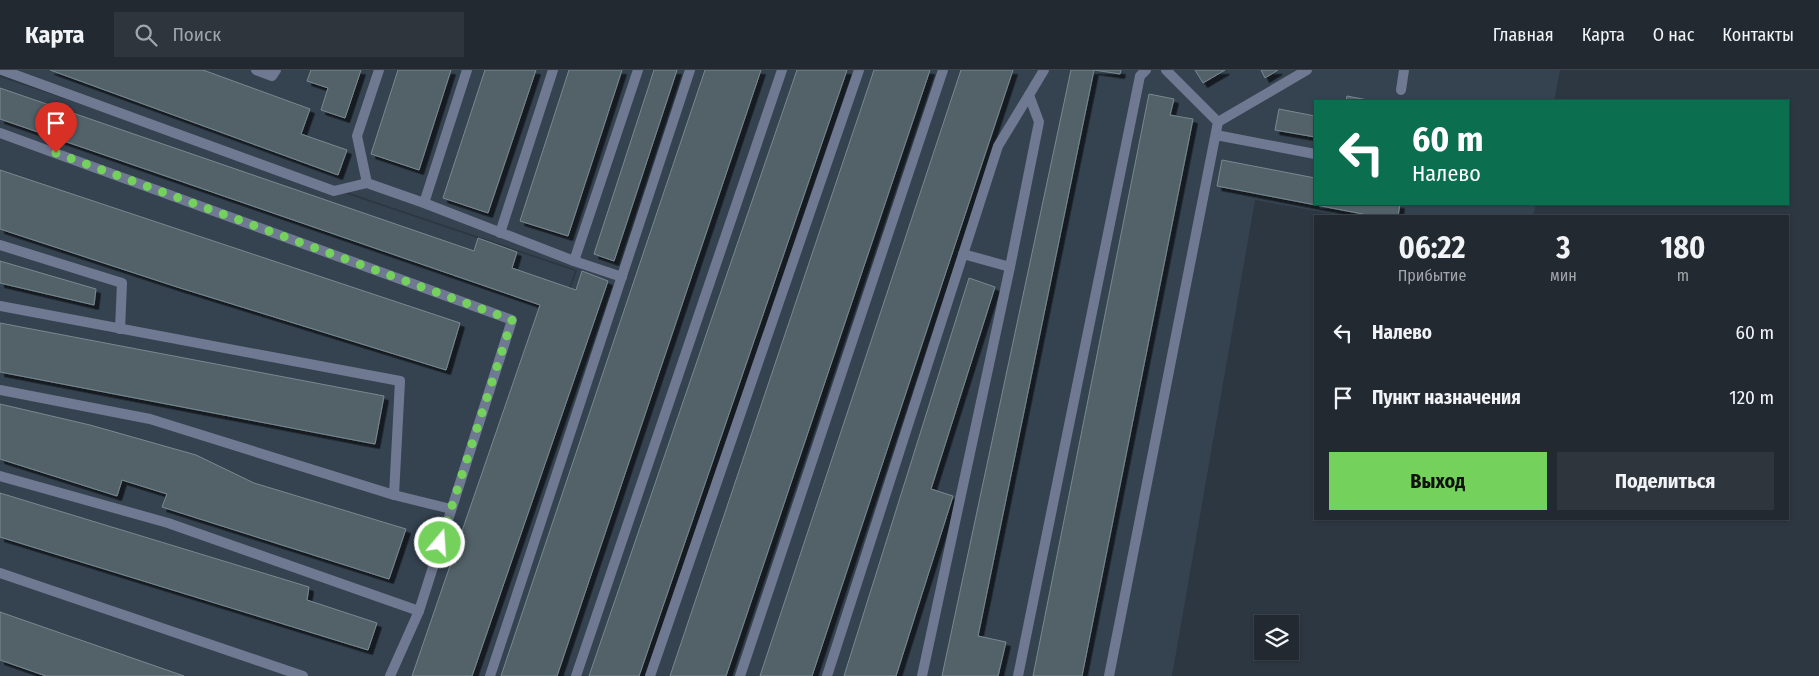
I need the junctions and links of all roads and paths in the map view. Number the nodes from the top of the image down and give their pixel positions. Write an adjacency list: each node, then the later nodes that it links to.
1 (2, 70): 23 (lane)
2 (256, 70): 3 (lane)
3 (276, 70)
4 (379, 70): 23 (lane)
5 (468, 70): 24 (lane)
6 (553, 70): 25 (lane)
7 (638, 70): 28 (lane)
8 (690, 70): 30 (lane)
9 (782, 70): 42 (lane)
10 (859, 70): 43 (lane)
11 (943, 70): 44 (lane)
12 (1044, 70): 18 (lane)
13 (1146, 70): 47 (lane)
14 (1166, 70): 19 (lane)
15 (1307, 70): 19 (lane)
16 (1404, 70): 17 (lane)
17 (1401, 90)
18 (1029, 95): 27 (lane); 29 (lane)
19 (1218, 122): 21 (lane)
20 (0, 133): 36 (lane)
21 (1216, 136): 22 (lane); 48 (lane)
22 (1314, 154)
23 (367, 183): 24 (lane)
24 (424, 203): 25 (lane)
25 (500, 233): 28 (lane)
26 (0, 244): 32 (lane)
27 (963, 254): 29 (lane); 45 (lane)
28 (574, 261): 30 (lane)
29 (1010, 267): 46 (lane)
30 (622, 277): 41 (lane)
31 (0, 306): 32 (lane)
32 (120, 328): 35 (lane)
33 (0, 390): 35 (lane)
34 (0, 476): 38 (lane)
35 (394, 495): 36 (lane)
36 (451, 509): 38 (lane)
37 (0, 573): 39 (lane)
38 (419, 611): 40 (lane)
39 (304, 676)
40 (390, 676)
41 (490, 676)
42 (576, 676)
43 (650, 676)
44 (740, 676)
45 (827, 676)
46 (922, 676)
47 (1018, 676)
48 (1109, 676)

